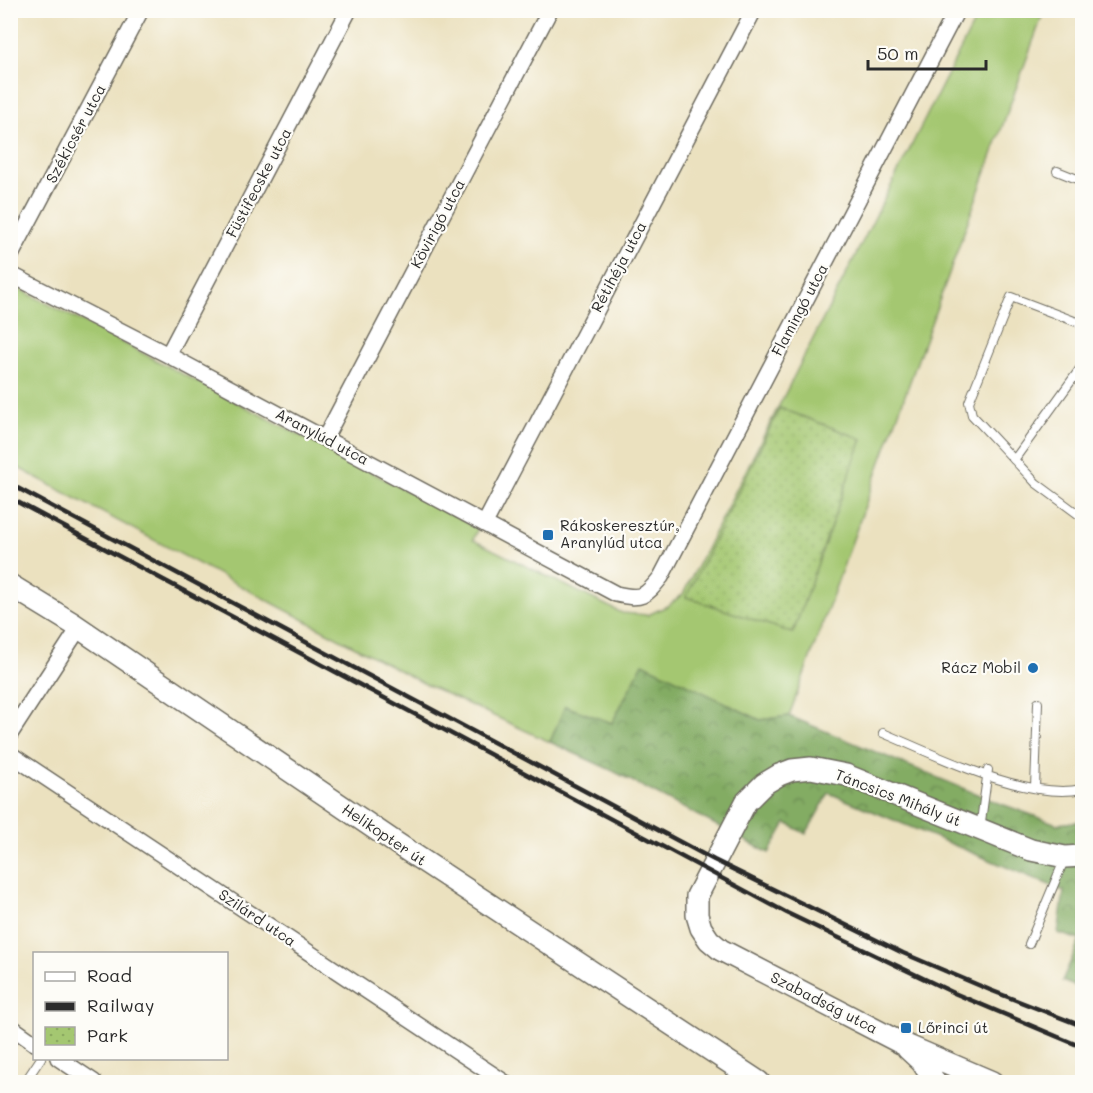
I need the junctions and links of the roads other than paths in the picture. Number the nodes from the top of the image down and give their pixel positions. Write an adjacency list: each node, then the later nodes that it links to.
1 (141, 10): 8 (street, Székicsér utca)
2 (349, 10): 11 (street, Füstifecske utca)
3 (550, 10): 13 (street, Kövirigó utca)
4 (754, 10): 16 (street, Rétihéja utca)
5 (957, 10): 18 (street, Flamingó utca)
6 (1057, 171): 7 (lane)
7 (1083, 181)
8 (10, 258)
9 (10, 274): 11 (street, Aranylúd utca)
10 (1083, 324): 14 (lane)
11 (168, 355): 13 (street, Aranylúd utca)
12 (1083, 366): 14 (lane)
13 (325, 438): 16 (street, Aranylúd utca)
14 (1014, 460): 15 (lane)
15 (1083, 518)
16 (485, 523): 18 (street, Aranylúd utca)
17 (10, 585): 19 (street, Helikopter út)
18 (633, 598)
19 (79, 628): 22 (street); 40 (street, Helikopter út)
20 (1038, 703): 25 (lane)
21 (883, 733): 24 (lane)
22 (10, 734)
23 (10, 754): 39 (street, Szilárd utca)
24 (988, 772): 25 (lane); 27 (lane)
25 (1035, 788): 26 (lane)
26 (1083, 789)
27 (980, 830): 28 (street, Táncsics Mihály út); 29 (street, Táncsics Mihály út)
28 (1074, 856): 30 (lane)
29 (699, 889): 33 (street, Szabadság utca)
30 (1029, 944)
31 (10, 1026): 32 (street)
32 (33, 1042)
33 (901, 1042): 36 (street, Szabadság utca); 41 (street)
34 (40, 1060): 37 (lane)
35 (60, 1060): 38 (street)
36 (979, 1080)
37 (25, 1083)
38 (94, 1083)
39 (504, 1083)
40 (759, 1083)
41 (935, 1083)

